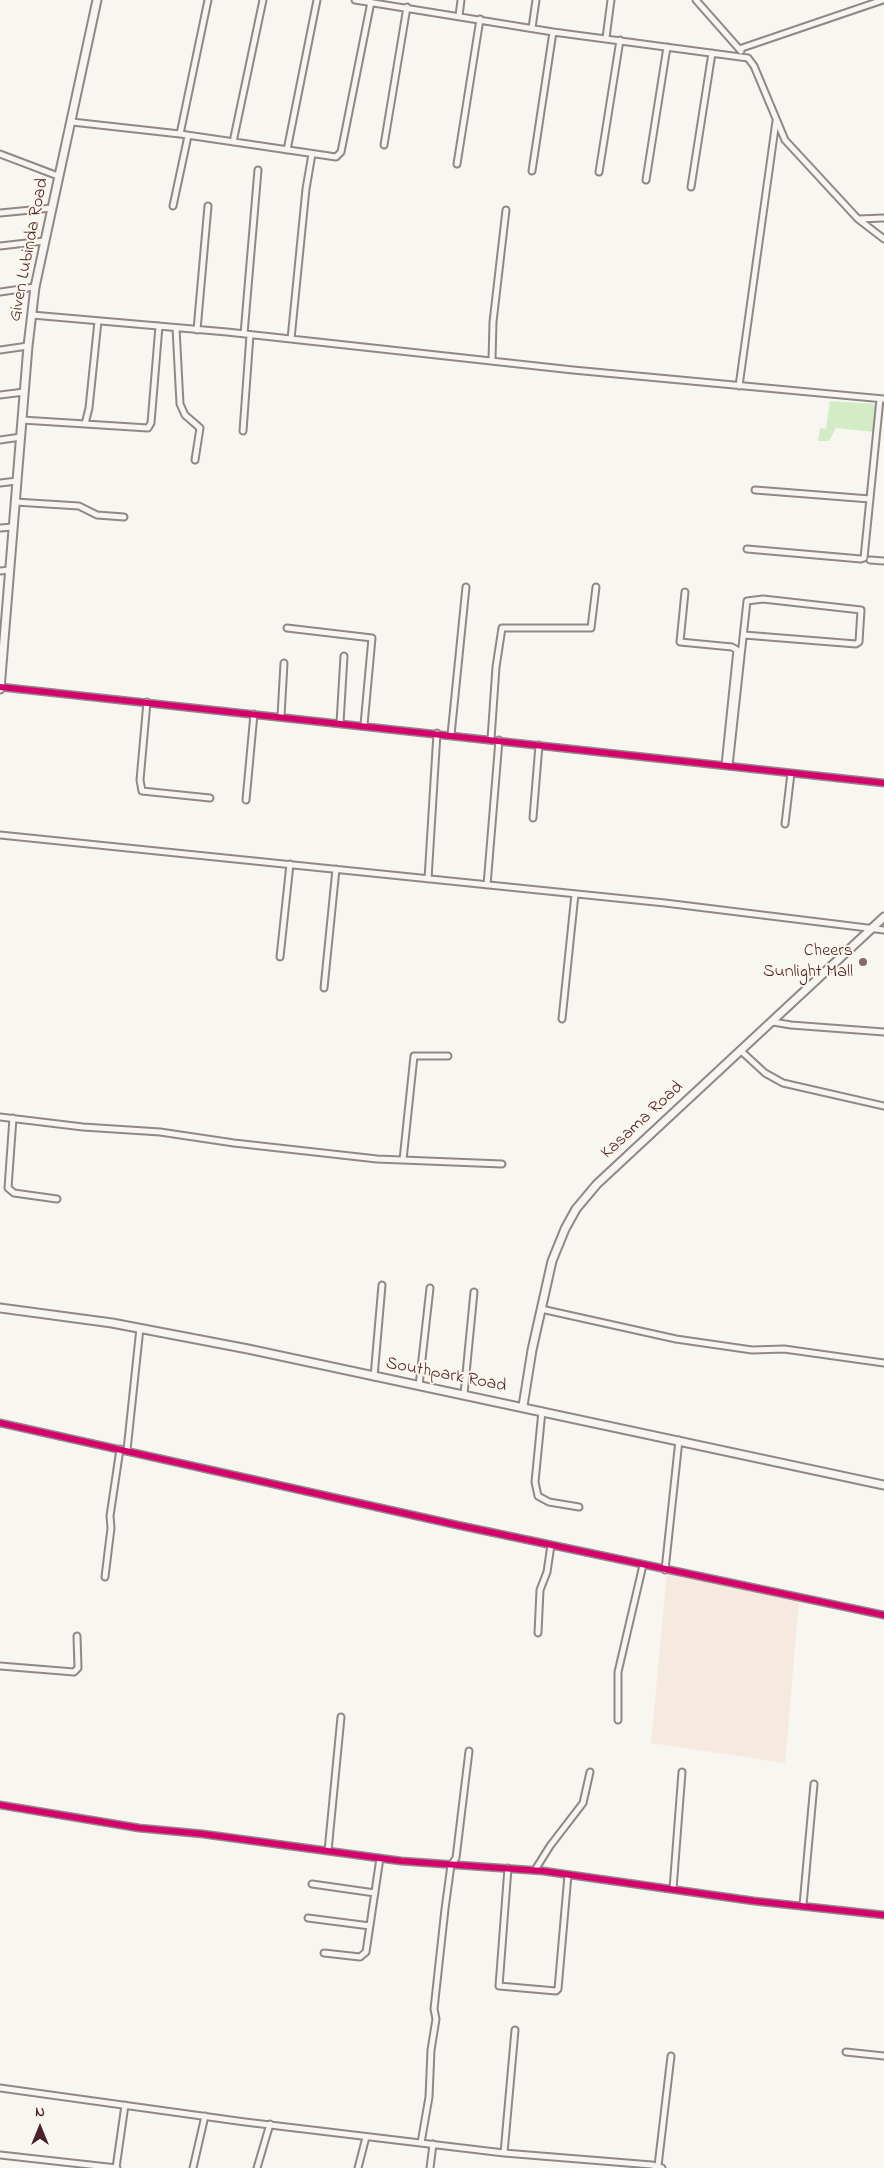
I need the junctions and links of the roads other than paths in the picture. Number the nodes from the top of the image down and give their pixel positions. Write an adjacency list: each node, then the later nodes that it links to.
1 (97, 0): 24 (street, Given Lubinda Road)
2 (208, 0): 25 (street)
3 (262, 0): 28 (street)
4 (317, 0): 31 (street)
5 (355, 0): 11 (street)
6 (461, 0): 13 (street)
7 (536, 0): 15 (street)
8 (611, 0): 17 (street)
9 (696, 0): 20 (street)
10 (883, 0): 20 (street)
11 (371, 2): 12 (street); 33 (street)
12 (407, 7): 13 (street); 30 (street)
13 (459, 16): 14 (street)
14 (480, 20): 15 (street); 34 (street)
15 (532, 28): 16 (street)
16 (553, 32): 17 (street); 36 (street)
17 (606, 38): 18 (street)
18 (620, 40): 19 (street); 37 (street)
19 (666, 46): 21 (street); 39 (street)
20 (739, 49): 22 (street)
21 (712, 53): 22 (street); 40 (street)
22 (748, 58): 23 (street)
23 (776, 120): 27 (street); 29 (street)
24 (72, 122): 25 (street); 38 (street, Given Lubinda Road)
25 (180, 134): 26 (street)
26 (188, 136): 28 (street); 41 (street)
27 (785, 140): 29 (street); 47 (street)
28 (233, 142): 31 (street)
29 (773, 143): 63 (street)
30 (384, 144)
31 (287, 150): 33 (street)
32 (0, 154): 38 (street)
33 (312, 154): 59 (street)
34 (457, 164)
35 (258, 170): 58 (street)
36 (532, 171)
37 (599, 172)
38 (58, 176): 43 (street, Given Lubinda Road)
39 (646, 180)
40 (691, 187)
41 (173, 206)
42 (208, 206): 57 (street)
43 (52, 208): 45 (street); 49 (street, Given Lubinda Road)
44 (506, 210): 62 (street)
45 (0, 213)
46 (884, 218): 47 (street)
47 (858, 219): 48 (street)
48 (884, 239)
49 (44, 240): 50 (street); 51 (street, Given Lubinda Road)
50 (0, 246)
51 (35, 287): 52 (street); 53 (street, Given Lubinda Road)
52 (0, 292)
53 (32, 315): 54 (street); 60 (street, Given Lubinda Road)
54 (98, 320): 55 (street); 68 (street)
55 (159, 326): 56 (street); 68 (street)
56 (176, 328): 57 (street); 72 (street)
57 (197, 330): 58 (street)
58 (247, 334): 59 (street); 69 (street)
59 (291, 339): 62 (street)
60 (28, 346): 61 (street); 64 (street, Given Lubinda Road)
61 (0, 350)
62 (492, 360): 63 (street)
63 (739, 386): 66 (street)
64 (24, 392): 65 (street); 67 (street, Given Lubinda Road)
65 (0, 395)
66 (882, 399): 76 (street)
67 (22, 420): 68 (street); 70 (street, Given Lubinda Road)
68 (85, 424)
69 (243, 431)
70 (21, 437): 71 (street); 73 (street, Given Lubinda Road)
71 (0, 440)
72 (196, 460)
73 (17, 481): 74 (street); 77 (street, Given Lubinda Road)
74 (0, 483)
75 (755, 490): 76 (street)
76 (870, 500): 81 (street)
77 (15, 502): 78 (street); 79 (street, Given Lubinda Road)
78 (124, 517)
79 (13, 526): 80 (street); 84 (street, Given Lubinda Road)
80 (0, 528)
81 (747, 549)
82 (870, 560): 83 (street)
83 (884, 561)
84 (9, 570): 85 (street); 89 (street, Given Lubinda Road)
85 (0, 571)
86 (466, 587): 102 (street)
87 (596, 587): 103 (street)
88 (685, 592): 106 (street)
89 (3, 617): 93 (street, Given Lubinda Road)
90 (287, 628): 100 (street)
91 (744, 635): 91 (street); 106 (street)
92 (344, 656): 99 (street)
93 (1, 662): 95 (street, Given Lubinda Road)
94 (284, 663): 98 (street)
95 (0, 688): 96 (street)
96 (147, 702): 97 (street); 109 (street)
97 (254, 714): 98 (street); 110 (street)
98 (281, 716): 99 (street)
99 (340, 723): 100 (street)
100 (364, 725): 101 (street)
101 (437, 733): 102 (street); 116 (street)
102 (451, 734): 103 (street)
103 (491, 739): 104 (street)
104 (499, 740): 105 (street); 117 (street)
105 (540, 745): 106 (street); 111 (street)
106 (727, 766): 107 (street)
107 (790, 773): 108 (street); 112 (street)
108 (884, 783)
109 (210, 798)
110 (246, 800)
111 (532, 818)
112 (785, 824)
113 (0, 835): 114 (street)
114 (290, 864): 115 (street); 122 (street)
115 (336, 869): 116 (street); 123 (street)
116 (428, 879): 117 (street)
117 (487, 885): 118 (street)
118 (575, 894): 120 (street); 124 (street)
119 (884, 918): 120 (street, Kasama Road)
120 (871, 930): 121 (street); 125 (street, Kasama Road)
121 (884, 930)
122 (280, 957)
123 (324, 988)
124 (562, 1019)
125 (773, 1022): 126 (street); 127 (street, Kasama Road)
126 (884, 1032)
127 (740, 1050): 129 (street); 139 (street, Kasama Road)
128 (448, 1056): 132 (street)
129 (884, 1106)
130 (0, 1117): 131 (street)
131 (13, 1118): 132 (street); 134 (street)
132 (403, 1160): 133 (street)
133 (502, 1164)
134 (56, 1198)
135 (382, 1284): 142 (street)
136 (430, 1288): 143 (street)
137 (474, 1292): 144 (street)
138 (0, 1308): 140 (street, Southpark Road)
139 (541, 1308): 141 (street); 145 (street, Kasama Road)
140 (140, 1328): 142 (street, Southpark Road); 150 (street)
141 (884, 1363)
142 (374, 1376): 143 (street, Southpark Road)
143 (419, 1386): 144 (street, Southpark Road)
144 (464, 1394): 145 (street, Southpark Road)
145 (523, 1406): 146 (street, Southpark Road)
146 (542, 1411): 148 (street, Southpark Road); 152 (street)
147 (0, 1423): 149 (street)
148 (679, 1440): 151 (street, Southpark Road); 155 (street)
149 (120, 1449): 150 (street); 156 (street)
150 (127, 1450): 153 (street)
151 (884, 1485)
152 (579, 1507)
153 (551, 1545): 154 (street); 158 (street)
154 (644, 1565): 155 (street); 162 (street)
155 (665, 1570): 157 (street)
156 (105, 1577)
157 (884, 1615)
158 (538, 1633)
159 (77, 1636): 160 (street)
160 (0, 1666)
161 (341, 1717): 168 (street)
162 (618, 1720)
163 (469, 1751): 170 (street)
164 (590, 1772): 172 (street)
165 (682, 1772): 175 (street)
166 (814, 1784): 177 (street)
167 (0, 1805): 168 (street)
168 (328, 1851): 169 (street)
169 (380, 1858): 170 (street); 176 (street)
170 (451, 1865): 171 (street); 191 (street)
171 (508, 1868): 172 (street); 173 (street)
172 (535, 1870): 173 (street)
173 (568, 1875): 175 (street)
174 (312, 1884): 176 (street)
175 (673, 1889): 177 (street)
176 (375, 1893): 180 (street)
177 (803, 1905): 178 (street)
178 (884, 1915)
179 (308, 1918): 180 (street)
180 (370, 1926): 181 (street)
181 (324, 1953)
182 (515, 2030): 193 (street)
183 (846, 2052): 185 (street)
184 (671, 2056): 196 (street)
185 (884, 2056)
186 (0, 2088): 187 (street)
187 (125, 2105): 188 (street); 197 (street)
188 (205, 2116): 189 (street); 198 (street)
189 (270, 2124): 190 (street); 199 (street)
190 (366, 2137): 191 (street); 200 (street)
191 (421, 2143): 192 (street)
192 (433, 2144): 193 (street); 201 (street)
193 (504, 2153): 195 (street)
194 (0, 2155): 197 (street)
195 (621, 2165): 196 (street)
196 (660, 2167)
197 (116, 2168)
198 (193, 2168)
199 (257, 2168)
200 (358, 2168)
201 (430, 2168)

